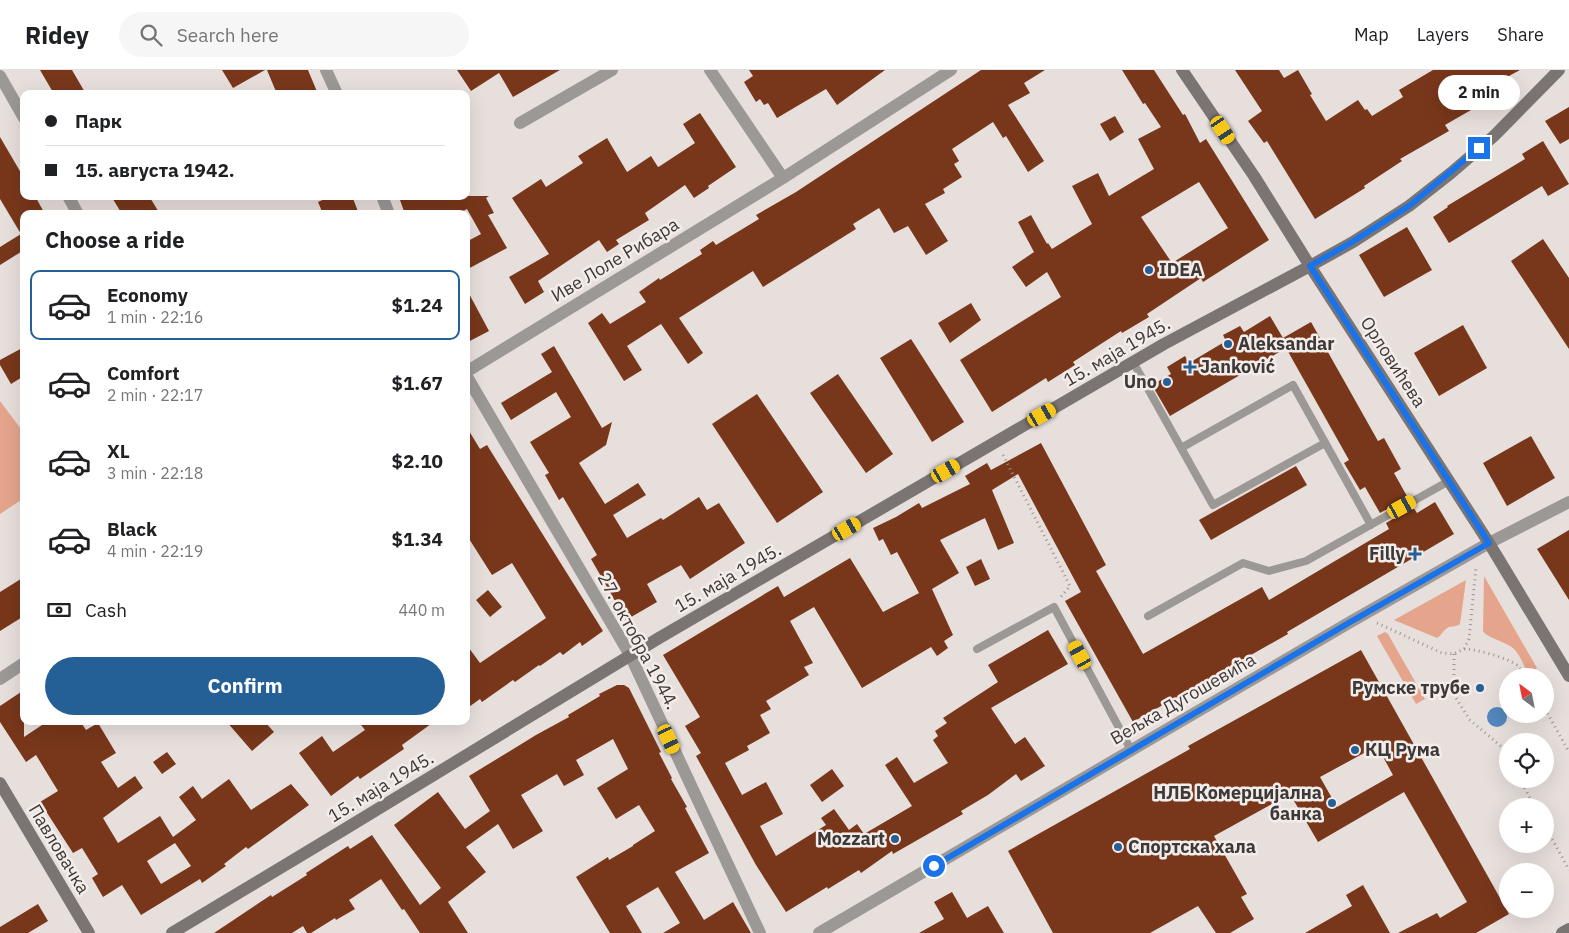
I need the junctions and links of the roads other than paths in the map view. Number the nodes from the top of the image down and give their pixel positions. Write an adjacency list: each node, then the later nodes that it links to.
1 (326, 70): 8 (street)
2 (710, 70): 11 (street)
3 (951, 70): 11 (street, Иве Лоле Рибара)
4 (1182, 70): 12 (street, Орловићева)
5 (1559, 70): 12 (street, 15. маја 1945.)
6 (604, 72): 10 (street)
7 (0, 76): 9 (street)
8 (335, 90)
9 (20, 111)
10 (520, 123)
11 (783, 178): 14 (street, Иве Лоле Рибара)
12 (1310, 266): 13 (street, 15. маја 1945.); 18 (street, Орловићева)
13 (1133, 362): 17 (lane); 24 (street, 15. маја 1945.)
14 (470, 372)
15 (470, 381): 24 (street, 27. октобра 1944.)
16 (1325, 443): 17 (lane); 17 (lane); 20 (lane)
17 (1181, 448)
18 (1449, 481): 20 (lane); 21 (street, Орловићева)
19 (1569, 502): 21 (street, Вељка Дугошевића)
20 (1371, 525): 22 (lane)
21 (1489, 543): 26 (street, Орловићева); 28 (street, Вељка Дугошевића)
22 (1148, 616)
23 (976, 649): 28 (lane)
24 (630, 655): 32 (street, 15. маја 1945.); 33 (street, 27. октобра 1944.)
25 (20, 666): 27 (street)
26 (1569, 676)
27 (0, 678)
28 (1131, 750): 34 (street, Вељка Дугошевића)
29 (0, 783): 31 (street, Павловачка)
30 (1569, 929): 35 (street)
31 (89, 933)
32 (172, 933)
33 (760, 933)
34 (819, 933)
35 (1562, 933)

